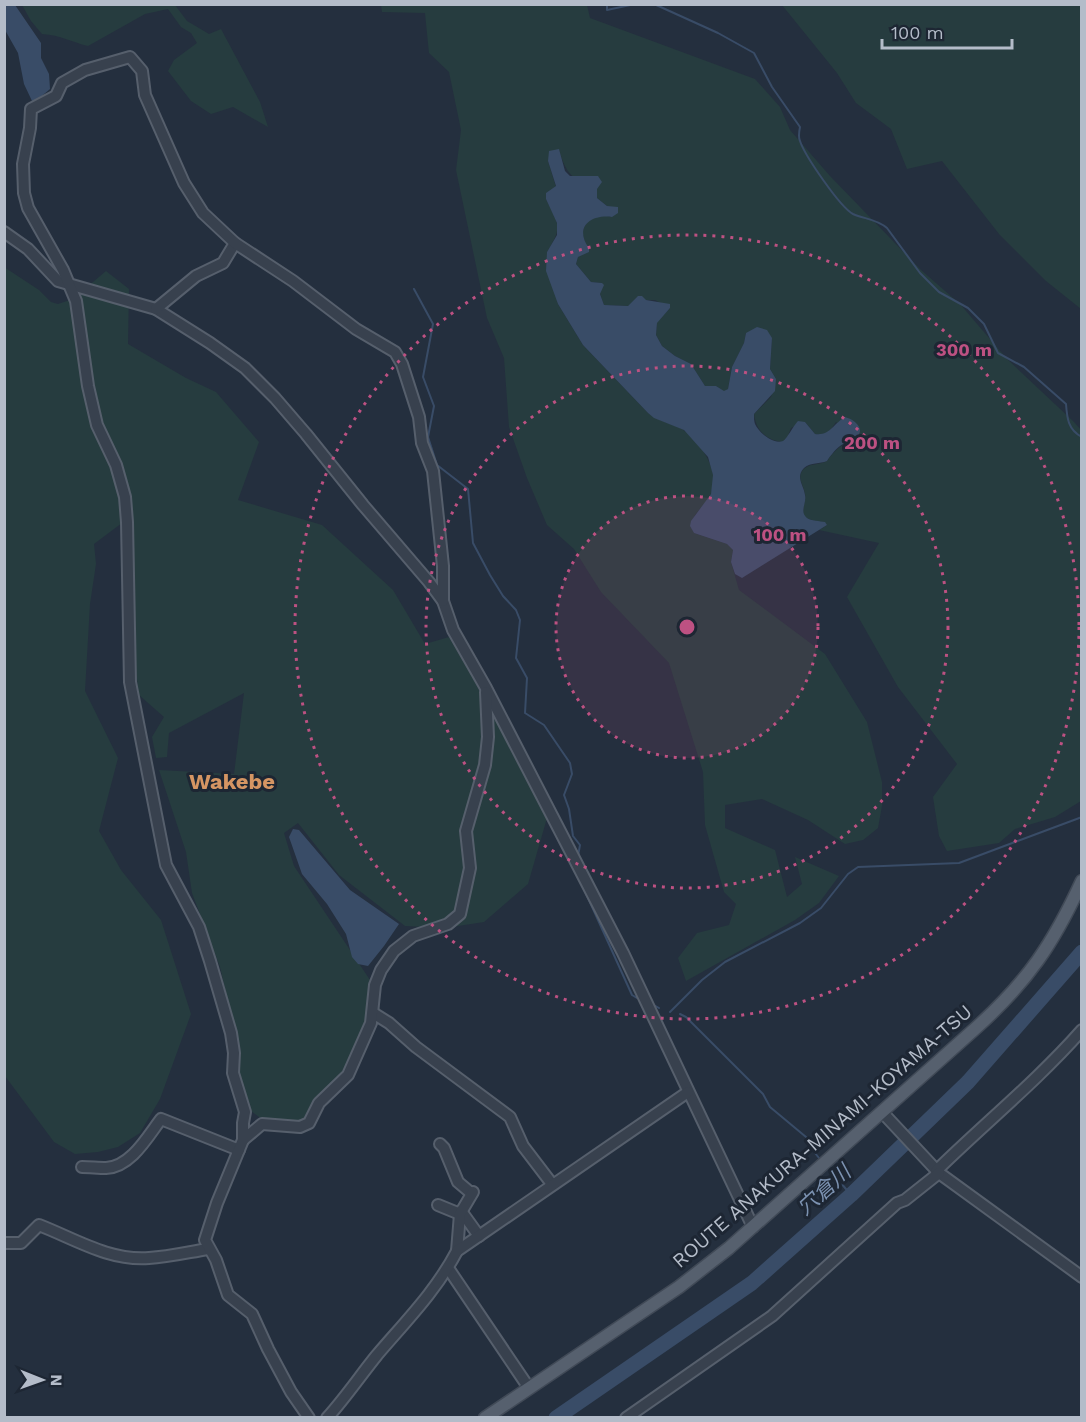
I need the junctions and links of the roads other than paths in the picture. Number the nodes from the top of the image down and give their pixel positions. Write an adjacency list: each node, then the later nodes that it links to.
1 (4, 232): 3 (street)
2 (235, 243): 3 (street); 4 (street); 5 (street)
3 (70, 285): 4 (street); 13 (street)
4 (156, 309): 5 (street)
5 (443, 601): 6 (street)
6 (486, 688): 8 (street); 10 (street)
7 (1082, 881): 11 (main road, ROUTE ANAKURA-MINAMI-KOYAMA-TSU)
8 (373, 1013): 13 (street); 16 (street)
9 (1082, 1030): 15 (street)
10 (688, 1092): 16 (street); 19 (street)
11 (884, 1114): 15 (street); 19 (main road, ROUTE ANAKURA-MINAMI-KOYAMA-TSU)
12 (440, 1144): 18 (street)
13 (241, 1145): 14 (street); 22 (street)
14 (82, 1167)
15 (937, 1171): 25 (street); 30 (street)
16 (552, 1184): 20 (street)
17 (438, 1204): 18 (street)
18 (460, 1213): 20 (street); 23 (street)
19 (753, 1227): 26 (main road, ROUTE ANAKURA-MINAMI-KOYAMA-TSU)
20 (479, 1236): 23 (street)
21 (4, 1242): 22 (street)
22 (208, 1249): 27 (street)
23 (457, 1251): 24 (street)
24 (448, 1268): 26 (street); 28 (street)
25 (1082, 1277)
26 (529, 1388): 29 (main road, ROUTE ANAKURA-MINAMI-KOYAMA-TSU)
27 (309, 1418)
28 (327, 1418)
29 (485, 1418)
30 (626, 1418)

